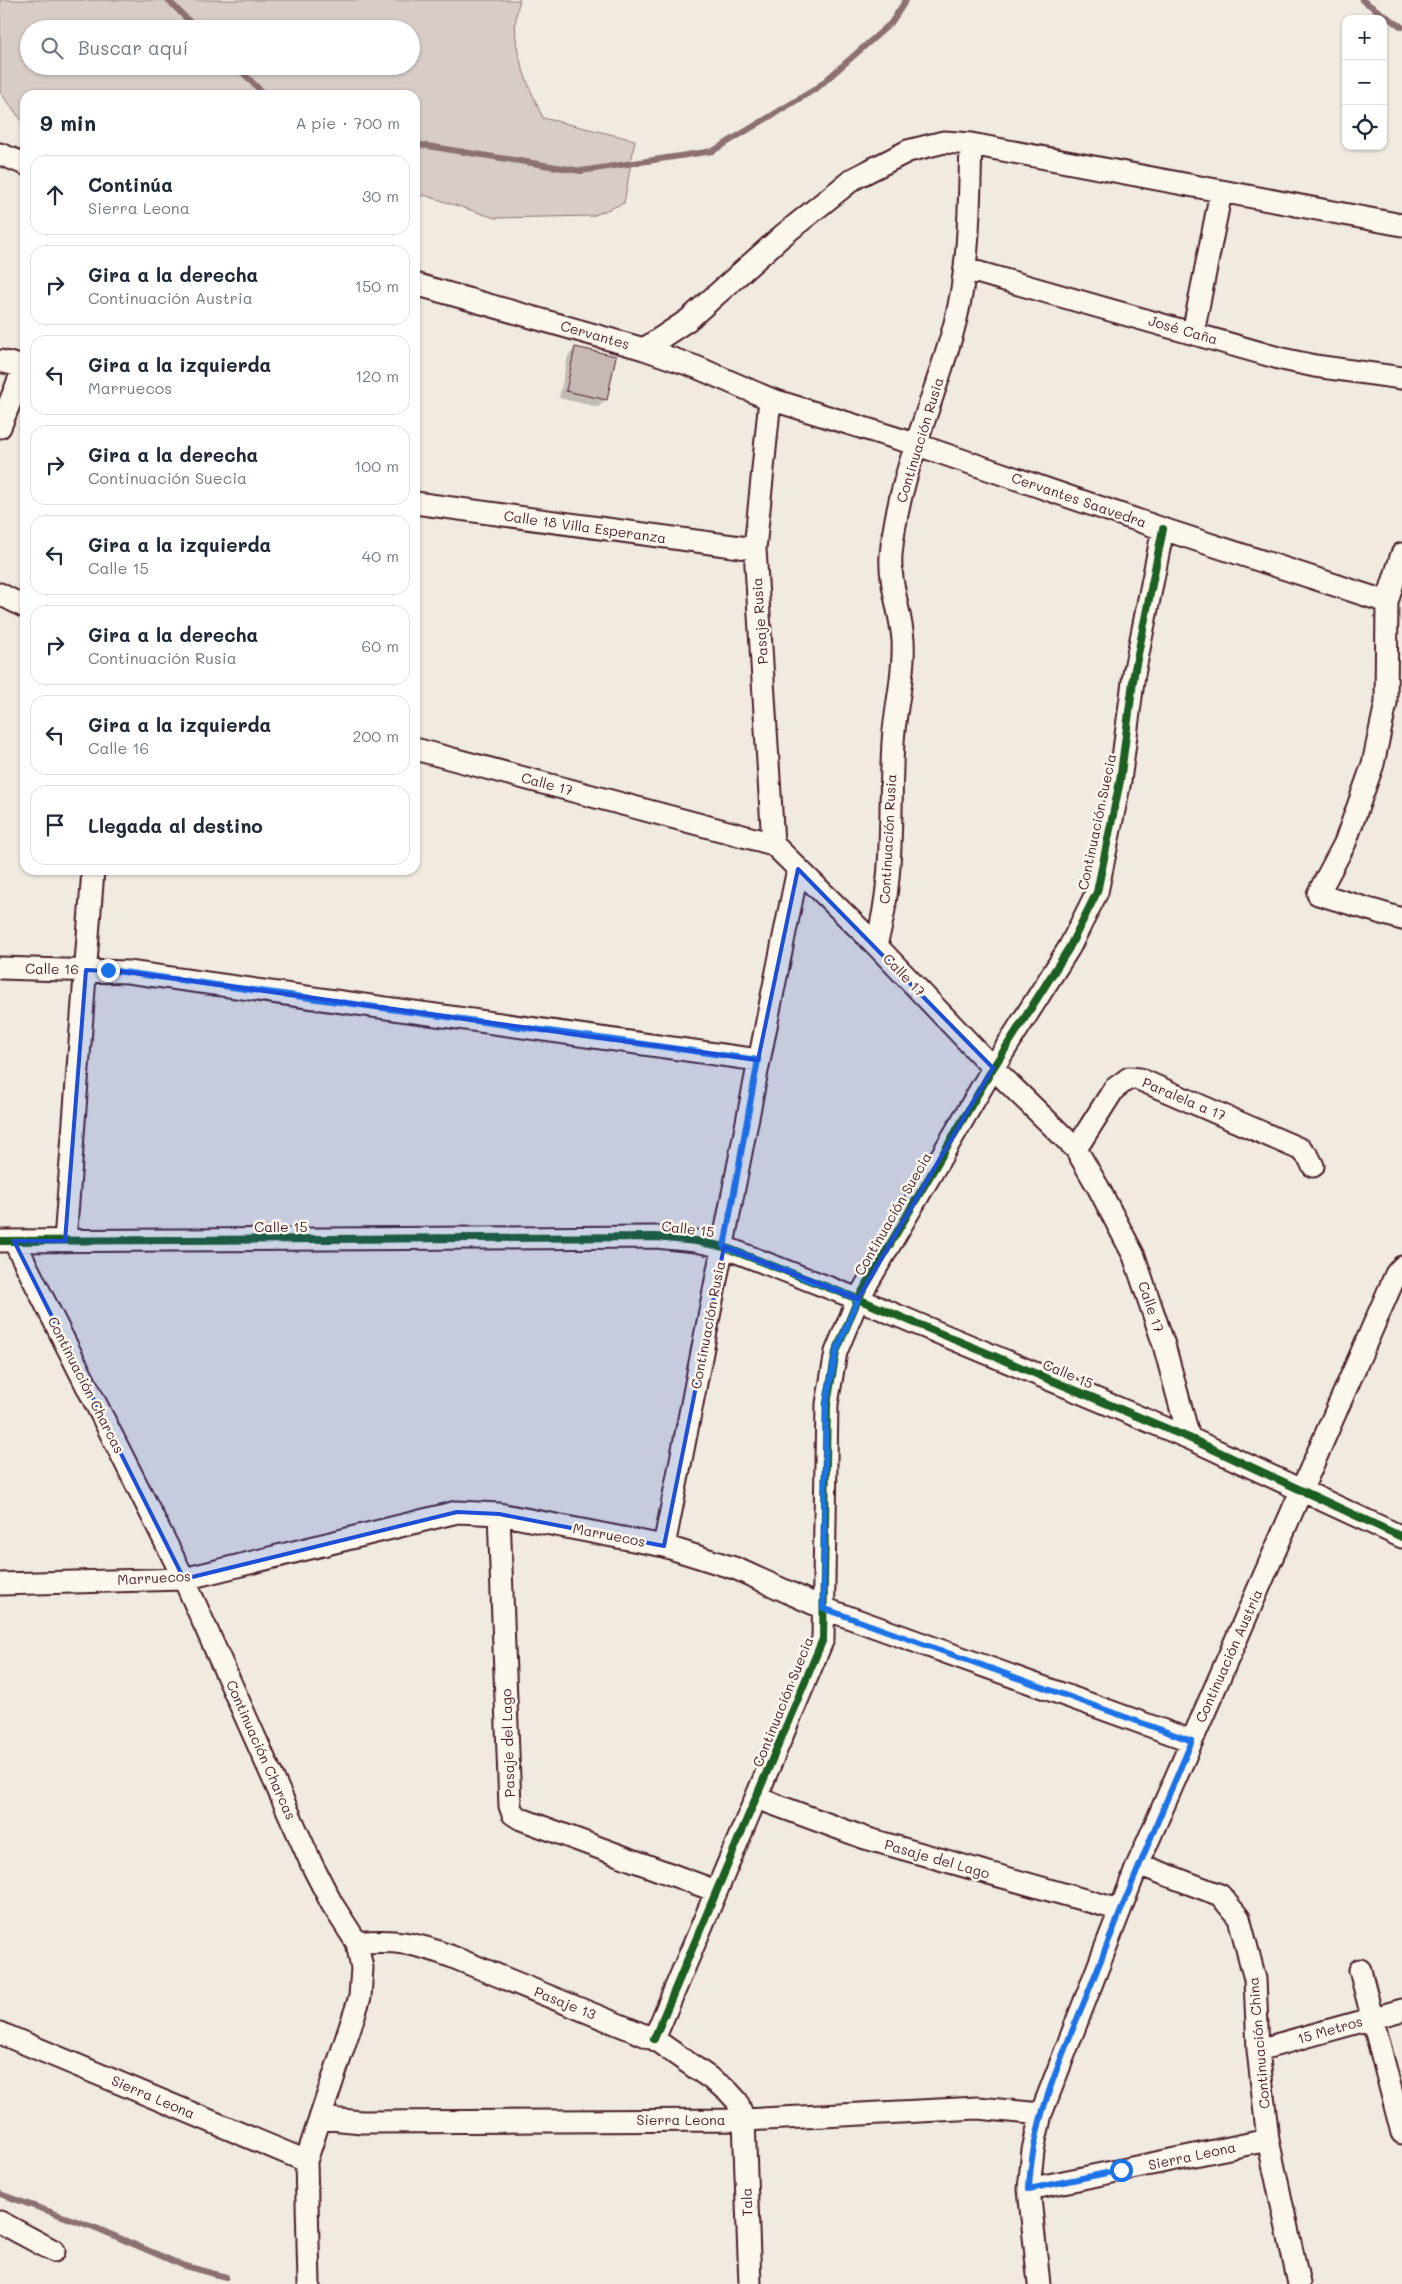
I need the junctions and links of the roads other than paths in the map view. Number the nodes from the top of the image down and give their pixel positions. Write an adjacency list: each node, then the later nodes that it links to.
1 (971, 144): 4 (street); 6 (street, Continuación Rusia); 9 (street)
2 (0, 154): 3 (street)
3 (20, 162)
4 (1220, 192): 5 (street); 8 (street)
5 (1402, 225)
6 (966, 269): 8 (street, José Caña); 16 (street, Continuación Rusia)
7 (420, 285): 9 (street, Cervantes)
8 (1194, 333): 12 (street, José Caña)
9 (644, 349): 14 (street, Cervantes)
10 (0, 361): 11 (street)
11 (20, 366)
12 (1402, 378)
13 (20, 379): 15 (street)
14 (770, 399): 16 (street, Cervantes Saavedra); 19 (street, Pasaje Rusia)
15 (0, 427)
16 (915, 444): 18 (street, Cervantes Saavedra); 29 (street, Continuación Rusia)
17 (420, 503): 19 (street, Calle 18 Villa Esperanza)
18 (1163, 529): 22 (street, Cervantes Saavedra); 33 (street, Continuación Suecia)
19 (755, 549): 25 (street, Pasaje Rusia)
20 (1402, 554): 22 (street)
21 (0, 594): 23 (street)
22 (1387, 602): 28 (street)
23 (20, 604)
24 (420, 750): 25 (street, Calle 17)
25 (774, 844): 26 (street, Calle 17)
26 (798, 869): 29 (street, Calle 17); 32 (street, Continuación Rusia)
27 (93, 875): 31 (street)
28 (1402, 919)
29 (876, 945): 33 (street, Calle 17)
30 (0, 968): 31 (street, Calle 16)
31 (86, 970): 32 (street, Calle 16); 37 (street)
32 (758, 1060): 38 (street, Continuación Rusia)
33 (993, 1068): 34 (street, Calle 17); 40 (street, Continuación Suecia)
34 (1076, 1149): 35 (street, Paralela a 17); 41 (street, Calle 17)
35 (1313, 1166)
36 (7, 1241): 37 (street, Calle 15); 46 (street, Continuación Charcas)
37 (65, 1241): 38 (street, Calle 15)
38 (724, 1247): 40 (street, Calle 15); 45 (street, Continuación Rusia)
39 (1400, 1272): 42 (street, Continuación Austria)
40 (858, 1299): 41 (street, Calle 15); 48 (street, Continuación Suecia)
41 (1189, 1438): 42 (street, Calle 15)
42 (1302, 1489): 44 (street, Calle 15); 49 (street, Continuación Austria)
43 (499, 1514): 45 (street, Marruecos); 46 (street, Marruecos); 52 (street, Pasaje del Lago)
44 (1402, 1537)
45 (664, 1546): 48 (street, Marruecos)
46 (184, 1579): 47 (street, Marruecos); 54 (street, Continuación Charcas)
47 (0, 1584)
48 (823, 1608): 49 (street, Marruecos); 50 (street, Continuación Suecia)
49 (1192, 1741): 51 (street, Continuación Austria)
50 (757, 1798): 52 (street, Continuación Suecia); 53 (street, Pasaje del Lago)
51 (1138, 1864): 53 (street, Continuación Austria); 60 (street, Continuación China)
52 (716, 1891): 59 (street, Continuación Suecia)
53 (1120, 1910): 61 (street, Continuación Austria)
54 (357, 1943): 59 (street, Pasaje 13); 62 (street, Continuación Charcas)
55 (1360, 1970): 57 (street)
56 (1402, 2010): 57 (street, 15 Metros)
57 (1371, 2018): 60 (street, 15 Metros); 64 (street)
58 (0, 2033): 66 (street, Sierra Leona)
59 (654, 2039): 63 (street, Pasaje 13)
60 (1258, 2050): 65 (street, Continuación China)
61 (1042, 2114): 63 (street, Sierra Leona); 67 (street, Continuación Austria)
62 (320, 2118): 63 (street, Sierra Leona); 66 (street, Continuación Charcas)
63 (744, 2120): 71 (street, Tala)
64 (1402, 2133)
65 (1268, 2140): 67 (street, Sierra Leona); 73 (street, Continuación China)
66 (306, 2161): 70 (street, Continuación Charcas)
67 (1029, 2189): 72 (street, Continuación Austria)
68 (0, 2222): 69 (street)
69 (54, 2251)
70 (309, 2284)
71 (750, 2284)
72 (1039, 2284)
73 (1299, 2284)

